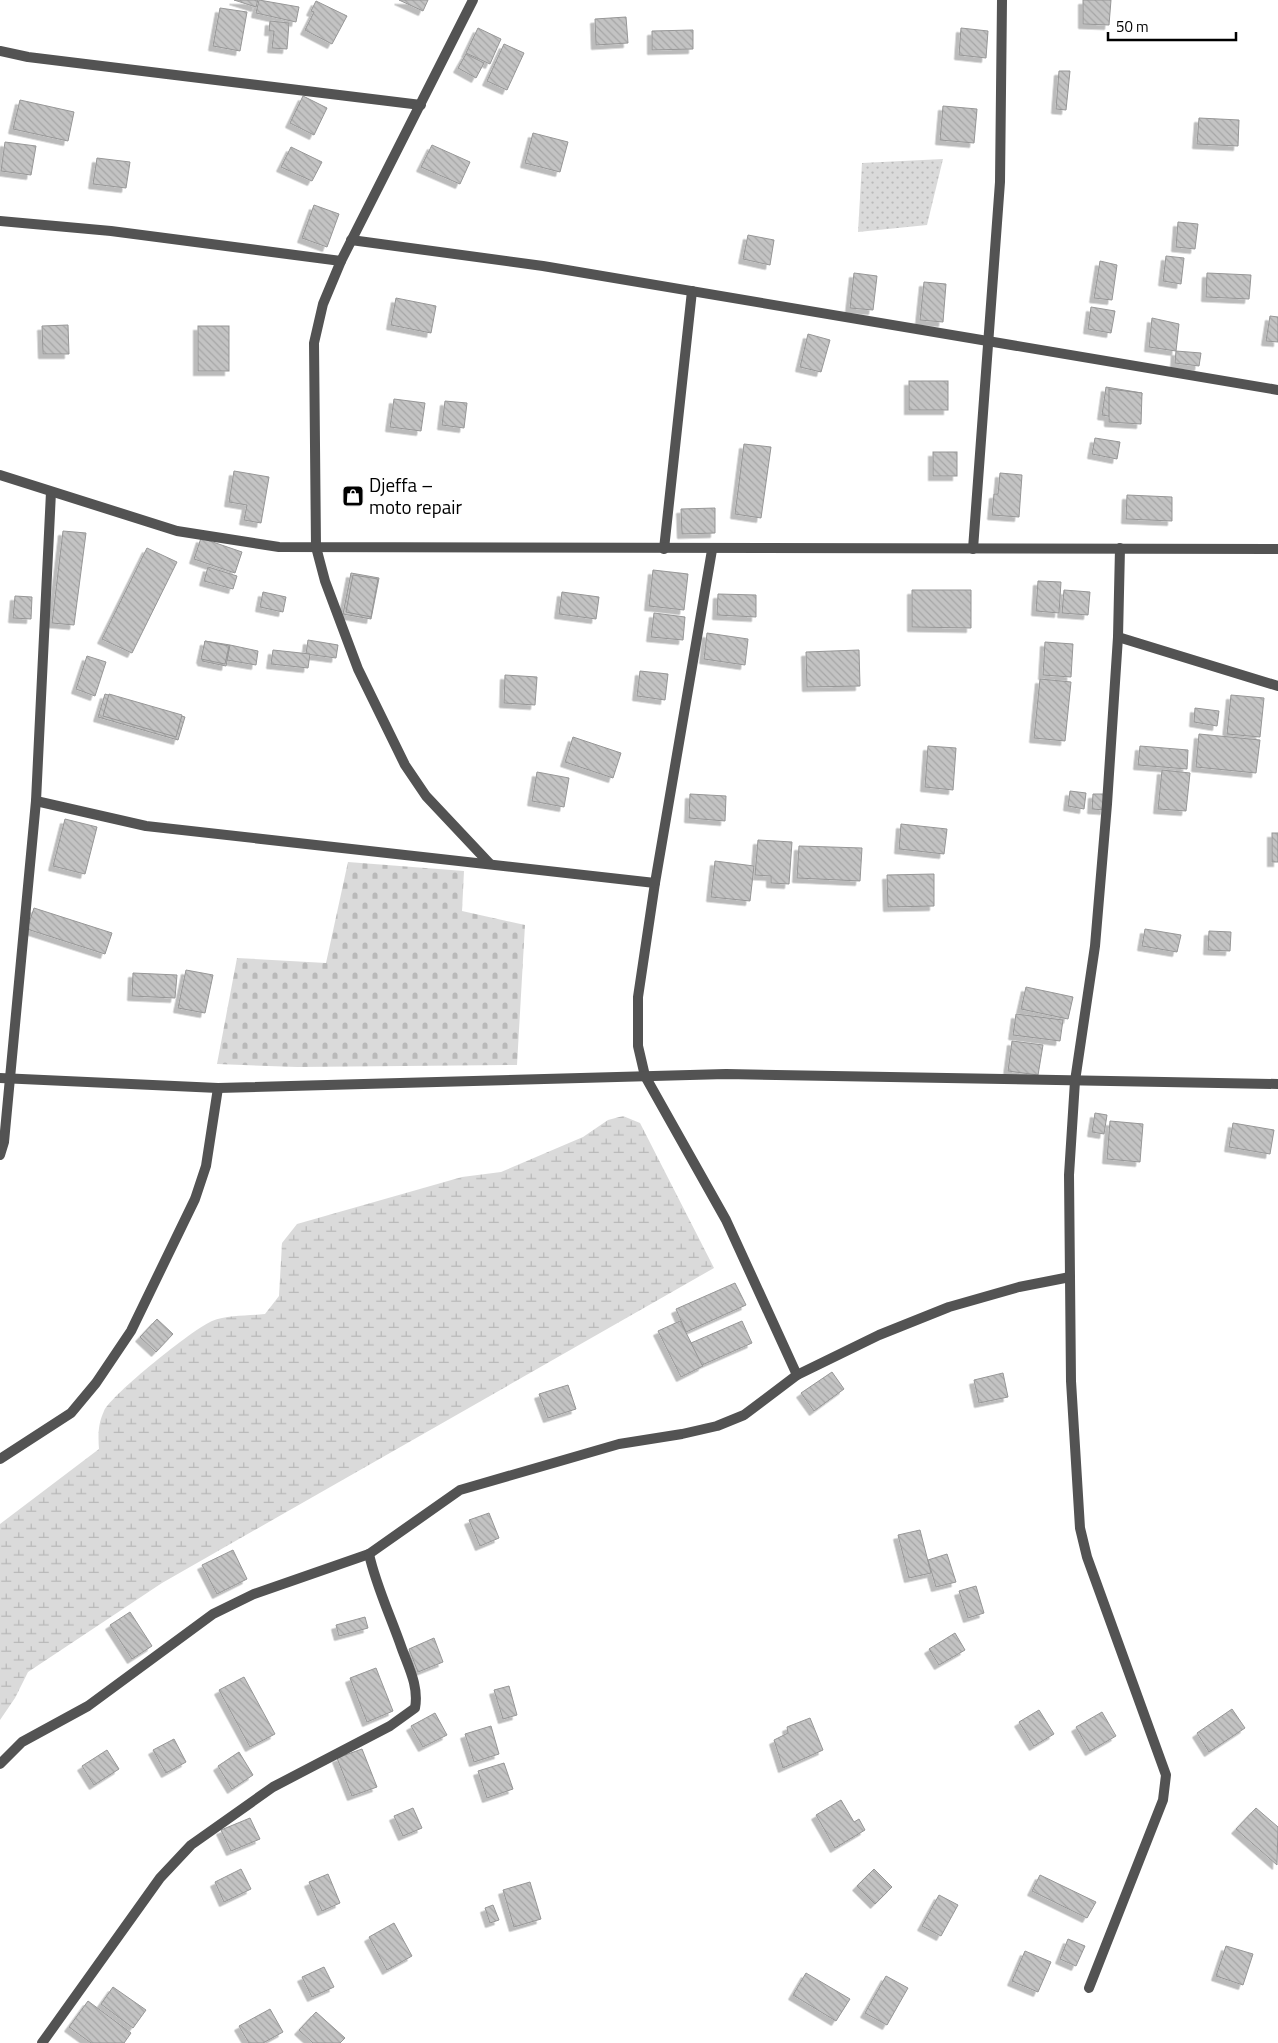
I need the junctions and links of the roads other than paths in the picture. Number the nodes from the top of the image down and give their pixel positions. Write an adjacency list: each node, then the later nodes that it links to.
1 (473, 0): 4 (street)
2 (1002, 0): 9 (street)
3 (0, 51): 4 (street)
4 (420, 105): 6 (street)
5 (0, 221): 7 (street)
6 (351, 240): 7 (street); 8 (street)
7 (341, 261): 13 (street)
8 (692, 291): 9 (street); 15 (street)
9 (989, 340): 10 (street); 16 (street)
10 (1278, 390)
11 (0, 475): 12 (street)
12 (51, 492): 13 (street); 21 (street)
13 (316, 547): 15 (street); 22 (street)
14 (1120, 548): 16 (street); 17 (street); 19 (street)
15 (664, 549): 18 (street)
16 (973, 549): 18 (street)
17 (1278, 549)
18 (712, 550): 23 (street)
19 (1118, 637): 20 (street); 26 (street)
20 (1278, 686)
21 (36, 801): 22 (street); 25 (street)
22 (490, 864): 23 (street)
23 (655, 882): 24 (street)
24 (645, 1076): 26 (street); 28 (street); 31 (street)
25 (4, 1078): 28 (street); 29 (street)
26 (1076, 1081): 27 (street); 30 (street)
27 (1278, 1084)
28 (218, 1088): 32 (street)
29 (0, 1155)
30 (1070, 1277): 31 (street); 35 (street)
31 (797, 1375): 33 (street)
32 (0, 1459)
33 (369, 1554): 34 (street); 36 (street)
34 (0, 1764)
35 (1089, 1988)
36 (42, 2043)

